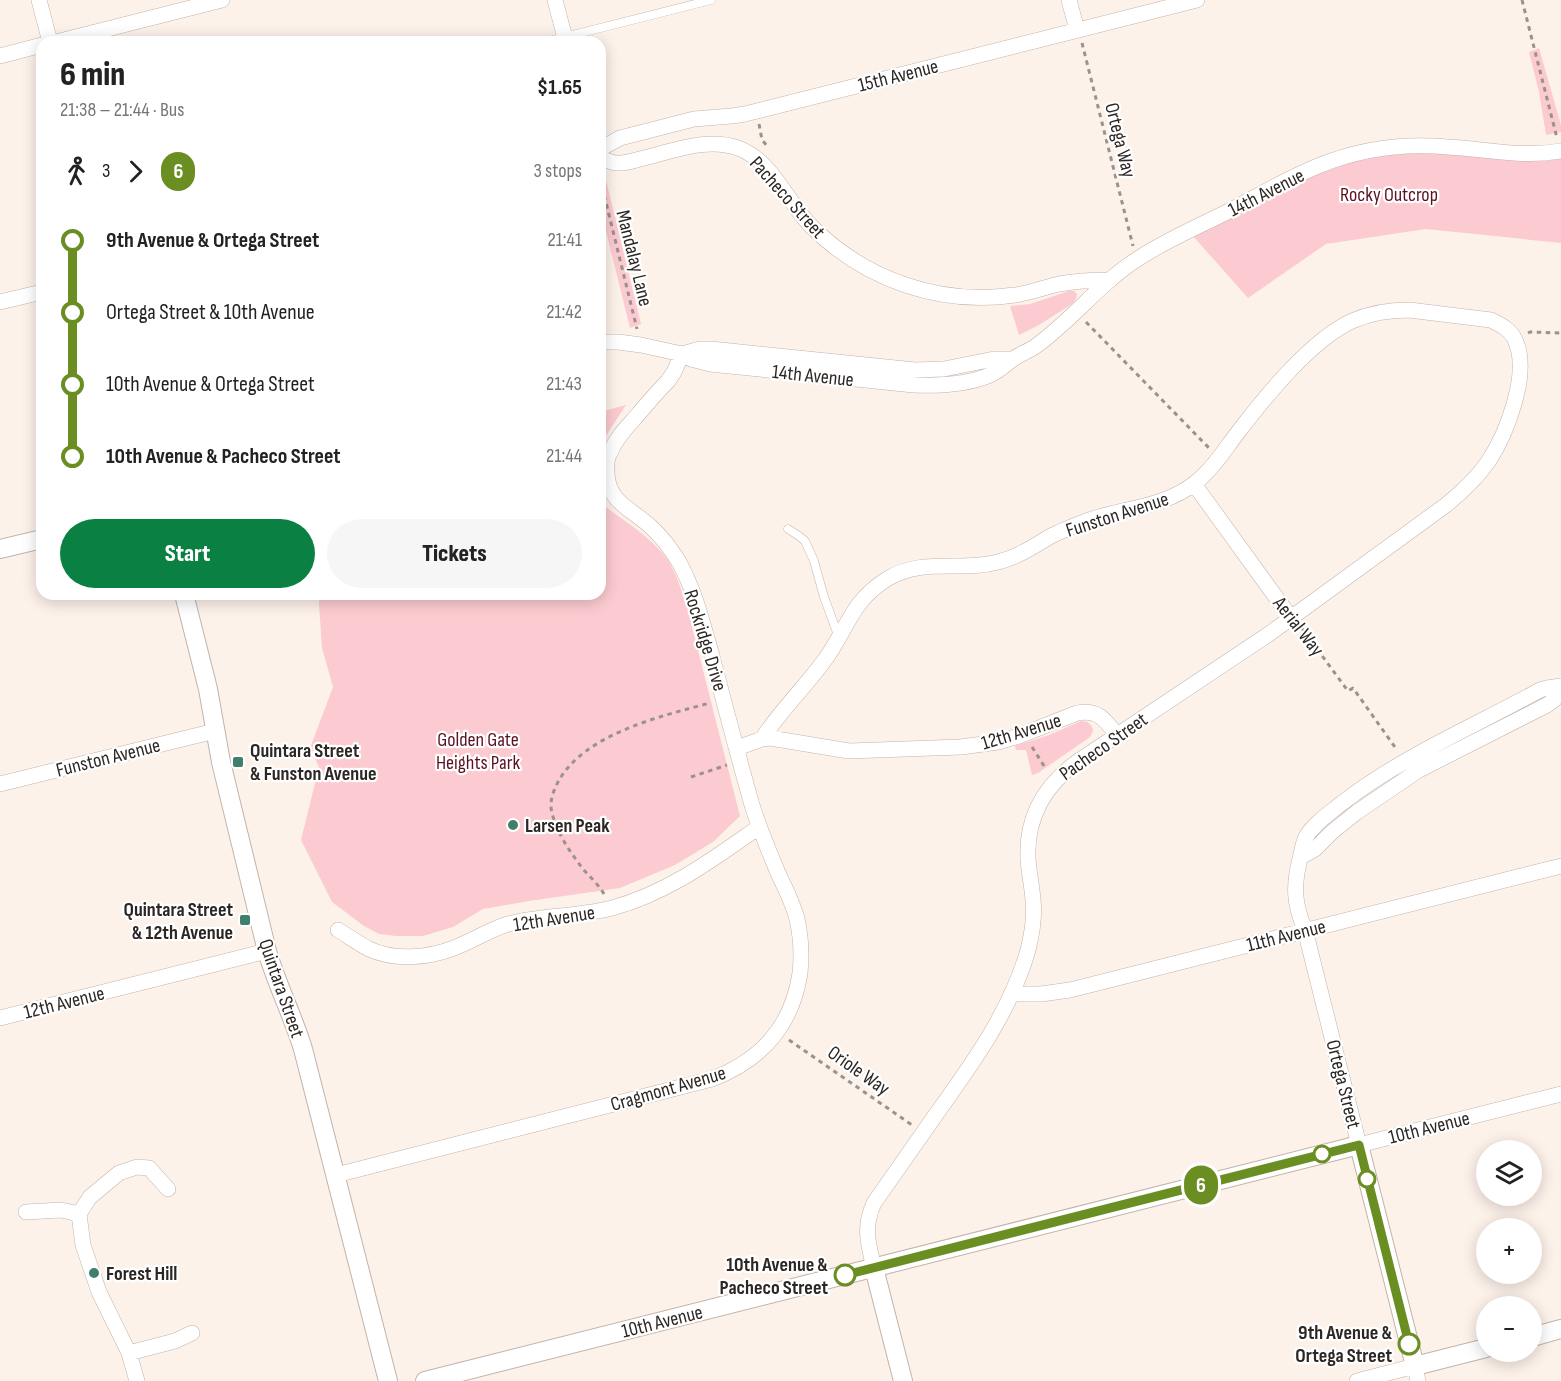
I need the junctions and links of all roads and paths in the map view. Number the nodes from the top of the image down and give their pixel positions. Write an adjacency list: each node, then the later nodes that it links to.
1 (39, 0): 9 (street)
2 (222, 0): 10 (street)
3 (555, 0): 11 (street)
4 (711, 0): 12 (lane)
5 (1069, 0): 8 (street)
6 (1197, 0): 8 (street, 15th Avenue)
7 (1522, 0): 18 (path)
8 (1079, 35): 15 (street, 15th Avenue); 21 (path, Ortega Way)
9 (48, 36)
10 (80, 36)
11 (564, 36)
12 (580, 36)
13 (36, 47): 14 (street)
14 (0, 56)
15 (755, 111): 16 (street, 15th Avenue); 17 (path)
16 (606, 146)
17 (770, 149)
18 (1560, 151): 22 (street, 14th Avenue)
19 (606, 161): 22 (street, Pacheco Street)
20 (606, 202): 29 (path, Mandalay Lane)
21 (1133, 249)
22 (1109, 280): 30 (street, 14th Avenue)
23 (36, 293): 24 (street)
24 (0, 302)
25 (1086, 323): 31 (path)
26 (1561, 333): 27 (path)
27 (1515, 339): 32 (street, Funston Avenue); 37 (street, Pacheco Street)
28 (606, 342): 29 (street, 14th Avenue)
29 (641, 345): 30 (street, 14th Avenue)
30 (682, 354): 40 (street, Rockridge Drive)
31 (1210, 449)
32 (1194, 484): 37 (street, Aerial Way); 38 (street, Funston Avenue)
33 (788, 529): 38 (lane)
34 (36, 540): 35 (street)
35 (0, 549)
36 (185, 600): 41 (street, Quintara Street)
37 (1291, 618): 42 (street, Pacheco Street); 46 (path, Aerial Way)
38 (839, 637): 44 (street, Funston Avenue)
39 (1561, 688): 46 (street, Ortega Street); 51 (street, Ortega Street)
40 (723, 699): 45 (street, Rockridge Drive); 53 (path)
41 (215, 730): 49 (street, Funston Avenue); 56 (street, Quintara Street)
42 (1117, 735): 43 (street, 12th Avenue); 48 (street, Pacheco Street)
43 (1019, 736): 44 (street, 12th Avenue); 48 (path)
44 (762, 738): 45 (street, 12th Avenue)
45 (738, 754): 47 (path); 50 (street, Rockridge Drive)
46 (1405, 761): 51 (street, Ortega Street)
47 (691, 777)
48 (1053, 782): 57 (street, Pacheco Street)
49 (0, 784)
50 (759, 827): 53 (street, 12th Avenue); 59 (street, Cragmont Avenue)
51 (1301, 857): 55 (street, Ortega Street)
52 (1561, 866): 55 (street, 11th Avenue)
53 (609, 908): 54 (street, 12th Avenue)
54 (338, 930)
55 (1305, 930): 57 (street, 11th Avenue); 62 (street, Ortega Street)
56 (267, 951): 58 (street, 12th Avenue); 63 (street, Quintara Street)
57 (1011, 993): 61 (street, Pacheco Street)
58 (0, 1018)
59 (777, 1031): 61 (path, Oriole Way); 63 (street, Cragmont Avenue)
60 (1561, 1094): 62 (street, 10th Avenue)
61 (923, 1133): 67 (street, Pacheco Street)
62 (1359, 1145): 67 (street, 10th Avenue); 73 (street, Ortega Street)
63 (336, 1175): 75 (street, Quintara Street)
64 (168, 1189): 66 (street)
65 (26, 1212): 66 (street)
66 (79, 1214): 72 (street)
67 (874, 1268): 76 (street, 10th Avenue); 77 (street, Pacheco Street)
68 (1561, 1329): 70 (street)
69 (192, 1333): 72 (street)
70 (1542, 1334)
71 (1476, 1352): 73 (street)
72 (129, 1353): 74 (street)
73 (1417, 1374): 78 (street)
74 (137, 1381)
75 (388, 1381)
76 (425, 1381)
77 (903, 1381)
78 (1357, 1381)

